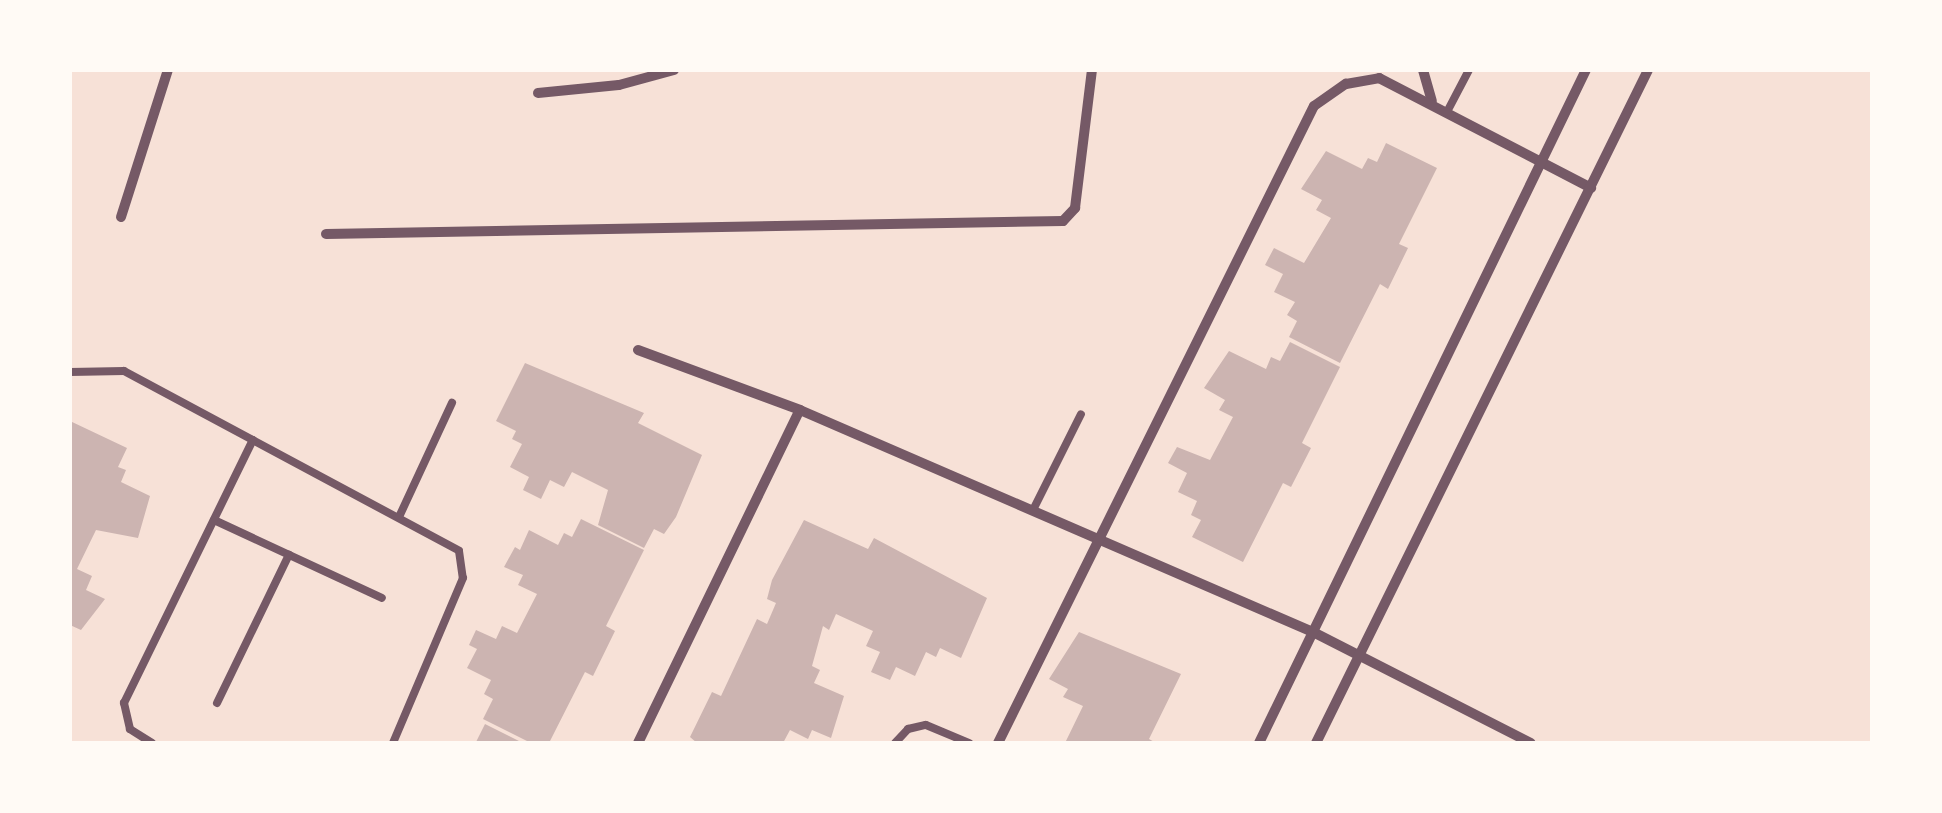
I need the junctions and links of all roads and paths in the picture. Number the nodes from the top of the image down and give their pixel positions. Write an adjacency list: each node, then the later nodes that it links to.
1 (168, 70): 13 (street)
2 (674, 70): 8 (street)
3 (1092, 70): 14 (street)
4 (1423, 70): 9 (street)
5 (1469, 70): 10 (lane)
6 (1586, 70): 11 (street)
7 (1648, 70): 12 (street)
8 (538, 93)
9 (1432, 101): 10 (street); 24 (street)
10 (1448, 110): 11 (street)
11 (1542, 163): 12 (street); 27 (street)
12 (1591, 188): 28 (street)
13 (121, 218)
14 (326, 234)
15 (638, 350): 18 (street)
16 (70, 372): 20 (lane)
17 (452, 404): 22 (lane)
18 (800, 410): 21 (street); 32 (street)
19 (1081, 414): 21 (lane)
20 (254, 440): 22 (lane); 23 (lane)
21 (1033, 510): 24 (street)
22 (399, 517): 31 (lane)
23 (214, 520): 25 (lane); 30 (lane)
24 (1100, 539): 27 (street); 35 (street)
25 (289, 555): 26 (lane); 29 (lane)
26 (382, 598)
27 (1315, 633): 28 (street); 36 (street)
28 (1358, 656): 37 (street); 38 (street)
29 (218, 702)
30 (152, 743)
31 (393, 743)
32 (638, 743)
33 (896, 743): 34 (lane)
34 (969, 743)
35 (998, 743)
36 (1259, 743)
37 (1316, 743)
38 (1532, 743)

